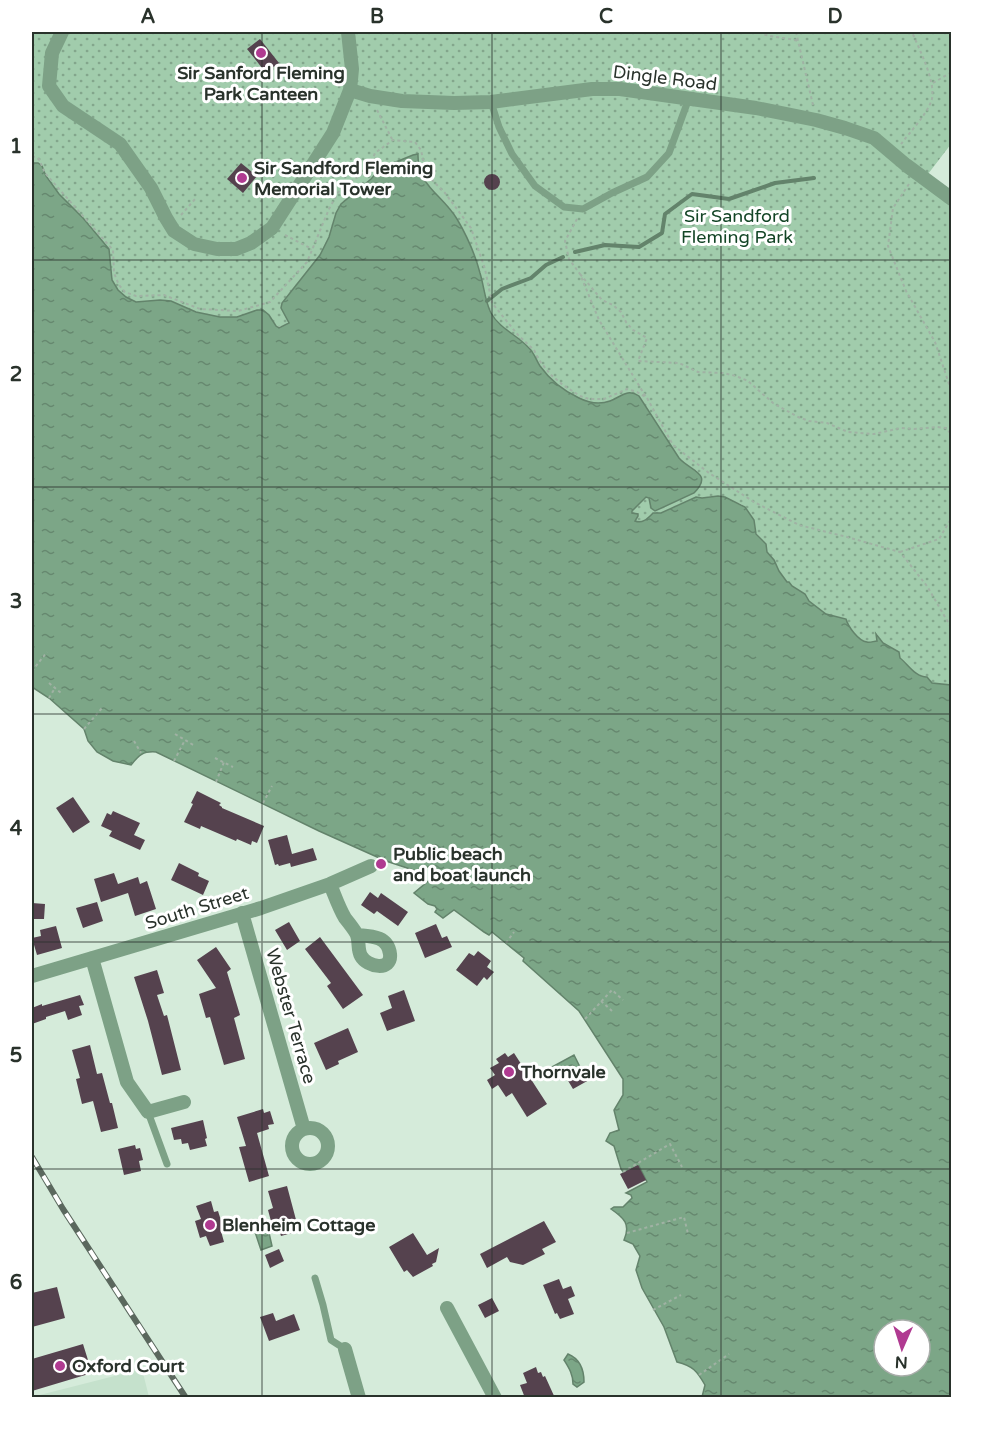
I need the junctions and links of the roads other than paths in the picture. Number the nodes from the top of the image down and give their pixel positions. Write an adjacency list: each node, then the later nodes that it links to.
1 (62, 32): 3 (street)
2 (348, 32): 3 (street)
3 (350, 90): 5 (street, Dingle Road)
4 (689, 98): 5 (street, Dingle Road); 5 (lane); 6 (street, Dingle Road)
5 (491, 102)
6 (951, 199)
7 (371, 866): 8 (street, South Street)
8 (330, 885): 9 (street, South Street); 10 (street)
9 (242, 913): 11 (street, South Street); 15 (street, Webster Terrace)
10 (358, 935)
11 (92, 958): 12 (street, South Street); 14 (street)
12 (32, 976)
13 (184, 1102): 14 (street)
14 (148, 1112): 16 (lane)
15 (304, 1129)
16 (167, 1164)
17 (315, 1278): 19 (lane)
18 (447, 1308): 21 (street)
19 (345, 1349): 20 (street)
20 (359, 1398)
21 (495, 1398)

